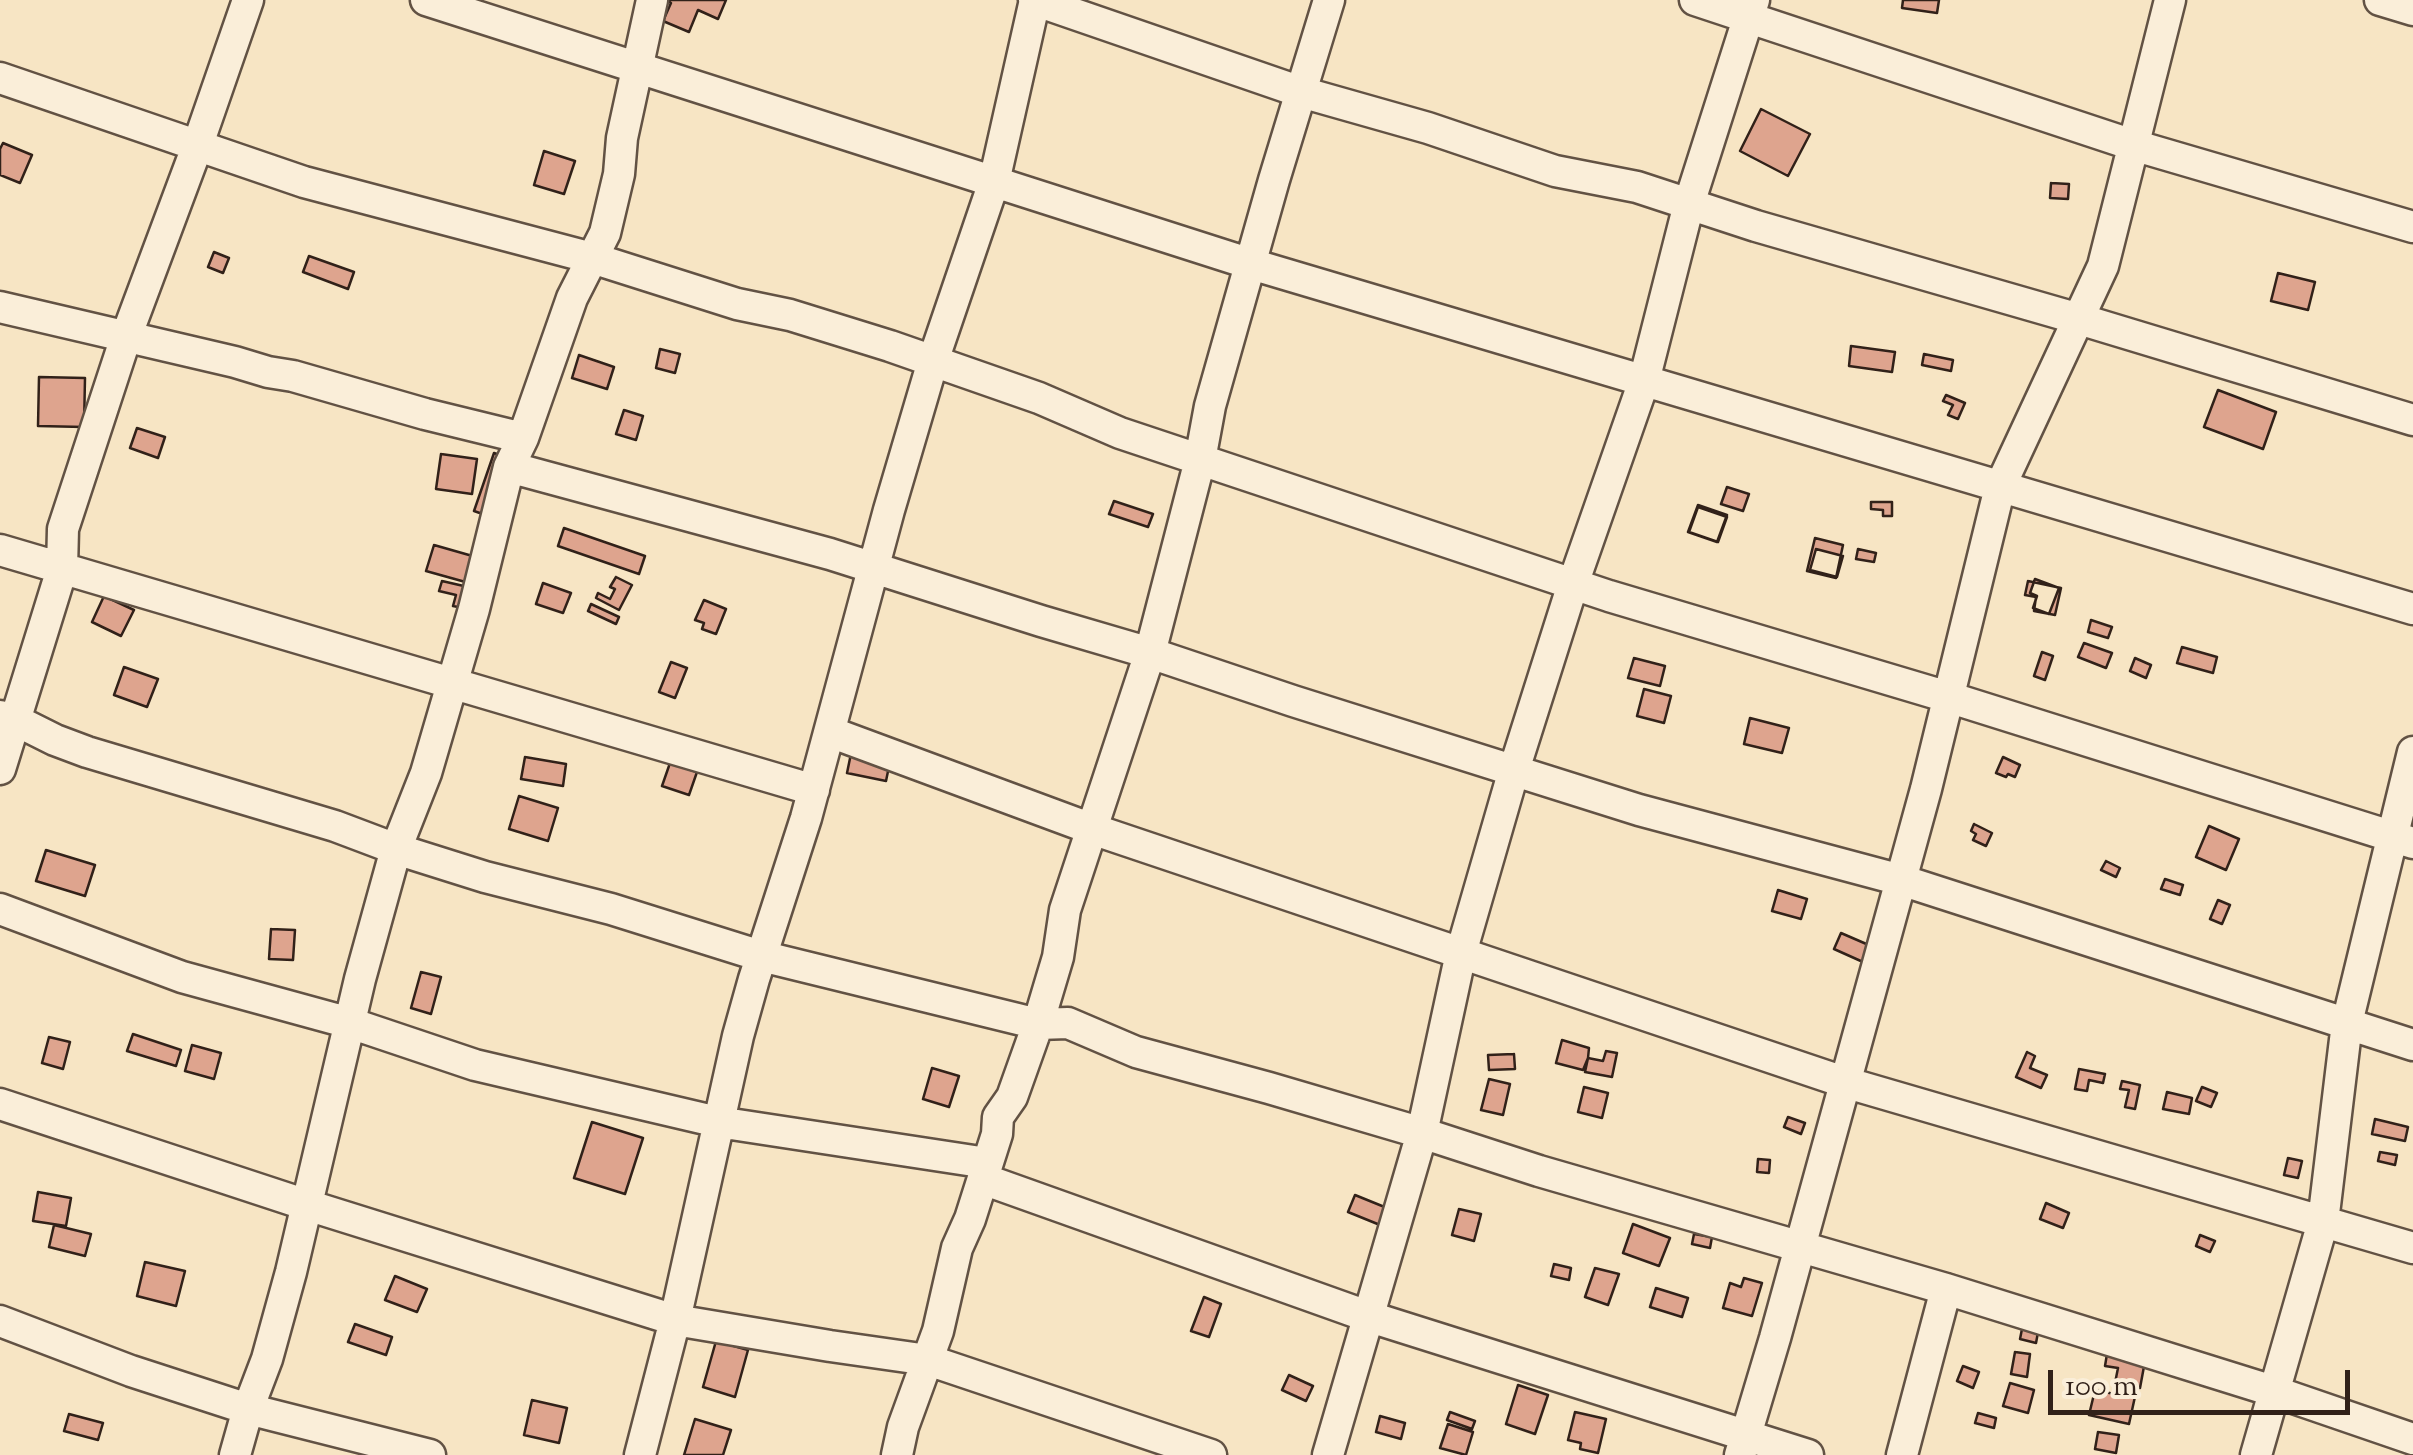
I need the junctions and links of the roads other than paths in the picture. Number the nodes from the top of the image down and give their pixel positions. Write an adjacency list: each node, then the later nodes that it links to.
1 (248, 0): 15 (street)
2 (426, 0): 11 (street)
3 (652, 0): 11 (street)
4 (1035, 0): 13 (street); 16 (street)
5 (1329, 0): 13 (street)
6 (1695, 0): 9 (street)
7 (2170, 0): 14 (street)
8 (2380, 0): 10 (street)
9 (1751, 9): 14 (street); 17 (street)
10 (2413, 10)
11 (636, 68): 16 (street); 19 (street)
12 (0, 78): 15 (street)
13 (1301, 92): 17 (street); 20 (street)
14 (2133, 145): 18 (street); 22 (street)
15 (197, 146): 19 (street); 23 (street)
16 (994, 182): 20 (street); 24 (street)
17 (1689, 204): 22 (street); 25 (street)
18 (2413, 227)
19 (592, 258): 24 (street); 27 (street)
20 (1251, 264): 25 (street); 28 (street)
21 (0, 306): 23 (street)
22 (2078, 319): 26 (street); 30 (street)
23 (126, 336): 27 (street); 33 (street)
24 (932, 361): 28 (street); 32 (street)
25 (1644, 381): 30 (street); 34 (street)
26 (2413, 420)
27 (523, 438): 29 (street)
28 (1200, 460): 34 (street); 36 (street)
29 (509, 467): 32 (street); 37 (street)
30 (2000, 487): 35 (street); 38 (street)
31 (0, 550): 33 (street)
32 (875, 568): 36 (street); 40 (street)
33 (62, 570): 37 (street); 39 (street)
34 (1573, 584): 38 (street); 43 (street)
35 (2413, 609)
36 (1150, 654): 43 (street); 45 (street)
37 (451, 684): 44 (street); 47 (street)
38 (1948, 697): 46 (street); 48 (street)
39 (8, 718): 42 (street); 47 (street)
40 (830, 732): 44 (street); 45 (street)
41 (2413, 752): 46 (street)
42 (0, 769)
43 (1514, 770): 48 (street); 50 (street)
44 (814, 790): 51 (street)
45 (1092, 829): 50 (street); 53 (street)
46 (2402, 840): 54 (street)
47 (396, 849): 51 (street); 52 (street)
48 (1900, 880): 54 (street); 56 (street)
49 (0, 909): 52 (street)
50 (1461, 954): 56 (street); 59 (street)
51 (762, 956): 53 (street); 58 (street)
52 (350, 1023): 58 (street); 61 (street)
53 (1038, 1024): 59 (street); 60 (street)
54 (2347, 1024): 55 (street); 62 (street)
55 (2413, 1044)
56 (1844, 1082): 62 (street); 63 (street)
57 (0, 1104): 61 (street)
58 (718, 1122): 60 (street); 68 (street)
59 (1422, 1133): 63 (street); 66 (street)
60 (985, 1171): 66 (street); 69 (street)
61 (307, 1205): 68 (street); 71 (street)
62 (2323, 1222): 64 (street); 70 (street)
63 (1800, 1248): 65 (street); 73 (street)
64 (2413, 1248)
65 (1946, 1289): 70 (street); 81 (street)
66 (1367, 1316): 73 (street); 79 (street)
67 (0, 1320): 71 (street)
68 (675, 1320): 69 (street); 76 (street)
69 (928, 1360): 77 (street); 78 (street)
70 (2273, 1391): 72 (street); 82 (street)
71 (248, 1408): 74 (street); 75 (street)
72 (2413, 1440)
73 (1743, 1445): 80 (street)
74 (235, 1455)
75 (430, 1455)
76 (640, 1455)
77 (897, 1455)
78 (1211, 1455)
79 (1328, 1455)
80 (1808, 1455)
81 (1902, 1455)
82 (2256, 1455)

